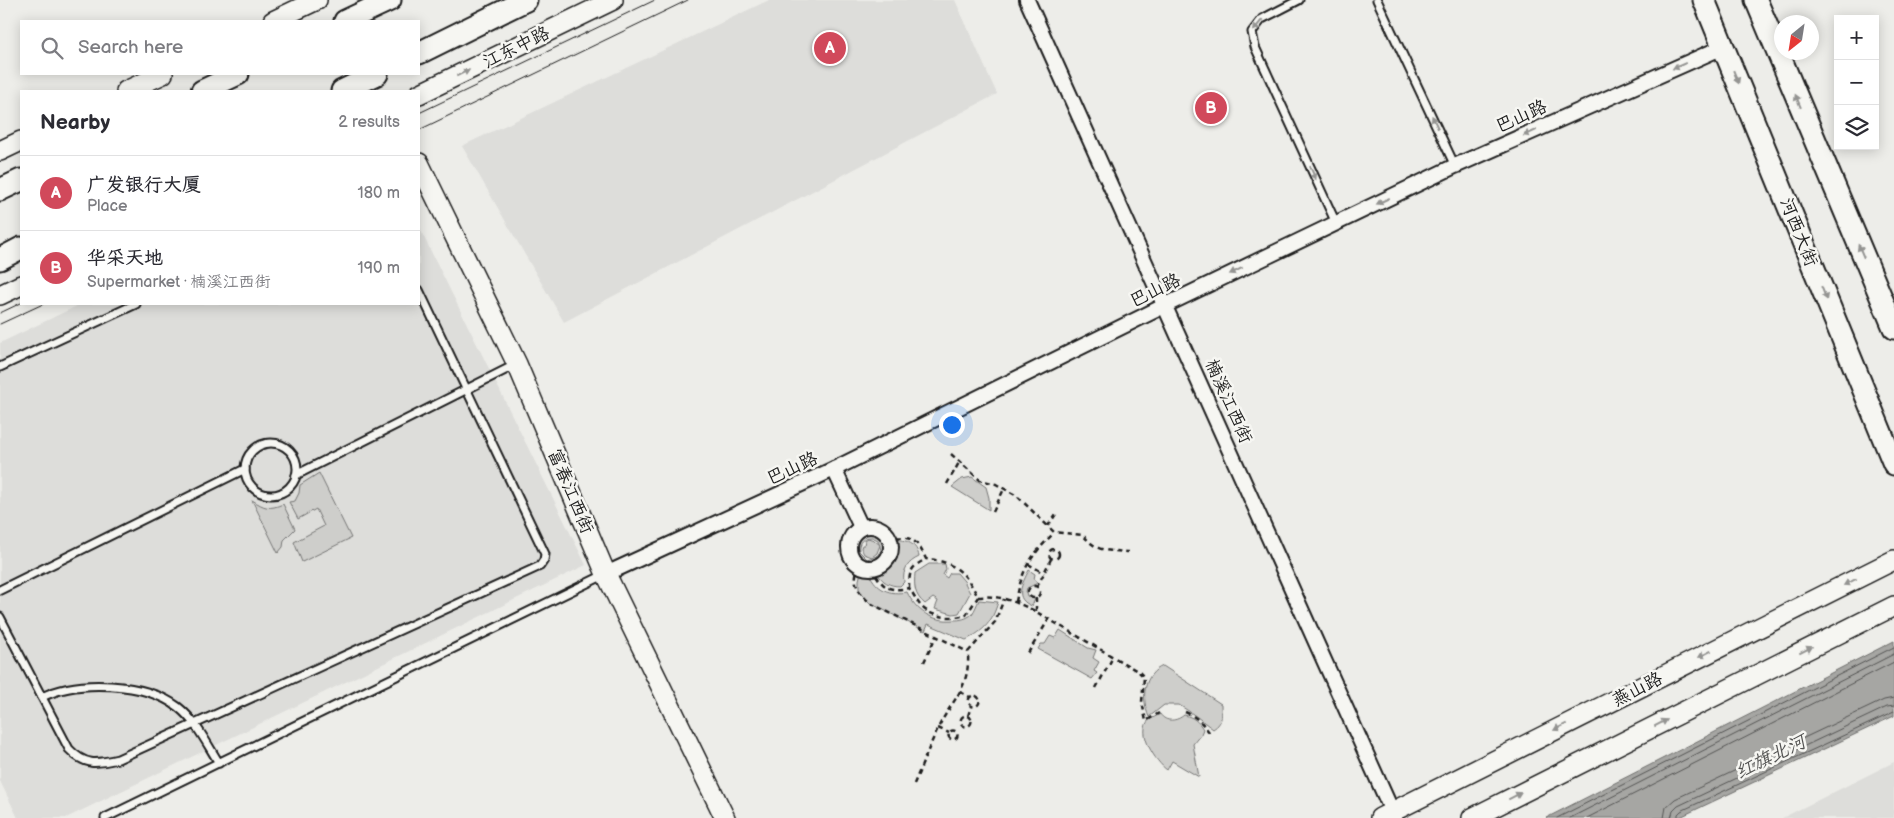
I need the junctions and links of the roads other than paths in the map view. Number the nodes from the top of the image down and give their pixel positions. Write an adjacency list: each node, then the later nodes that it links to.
1 (317, 0): 10 (street)
2 (390, 0): 12 (main road)
3 (526, 0): 14 (main road)
4 (613, 0): 21 (street, 江东中路, one-way to 4)
5 (1027, 0): 35 (street, 楠溪江西街)
6 (1299, 0): 28 (lane, one-way to 28)
7 (1377, 0): 25 (lane, one-way to 7)
8 (1704, 0): 13 (main road, 河西大街)
9 (1756, 0): 36 (main road, one-way to 9)
10 (299, 5): 11 (street)
11 (275, 20)
12 (347, 20)
13 (1723, 47): 25 (street, 巴山路, one-way to 25); 40 (main road, 河西大街, one-way to 40)
14 (420, 53)
15 (160, 75): 18 (street)
16 (236, 75): 19 (main road)
17 (375, 75): 20 (main road)
18 (128, 90)
19 (204, 90)
20 (344, 90)
21 (420, 94)
22 (20, 141): 23 (street)
23 (0, 151)
24 (420, 165): 37 (street, 富春江西街)
25 (1455, 166): 28 (street, 巴山路, one-way to 28)
26 (20, 180): 27 (main road)
27 (0, 190)
28 (1336, 223): 35 (street, 巴山路, one-way to 35)
29 (20, 249): 30 (main road)
30 (0, 259)
31 (20, 285): 33 (street)
32 (420, 292): 39 (lane)
33 (0, 295)
34 (134, 305): 38 (lane)
35 (1166, 306): 42 (street, 巴山路); 53 (street, 楠溪江西街)
36 (1894, 328)
37 (517, 364): 39 (lane); 46 (street, 富春江西街)
38 (0, 367)
39 (466, 389): 43 (lane); 51 (lane)
40 (1894, 464)
41 (245, 469): 43 (lane); 43 (lane); 47 (lane)
42 (834, 469): 44 (street); 46 (street, 巴山路)
43 (296, 475)
44 (861, 527): 44 (street)
45 (1894, 560): 53 (street, 燕山路, one-way to 53)
46 (606, 574): 52 (lane); 55 (street, 富春江西街)
47 (0, 589)
48 (1894, 606): 56 (street, one-way to 48)
49 (0, 618): 50 (lane)
50 (42, 697): 51 (lane); 51 (lane)
51 (195, 724): 52 (lane)
52 (219, 763): 54 (lane)
53 (1389, 816)
54 (105, 818)
55 (725, 818)
56 (1472, 818)

